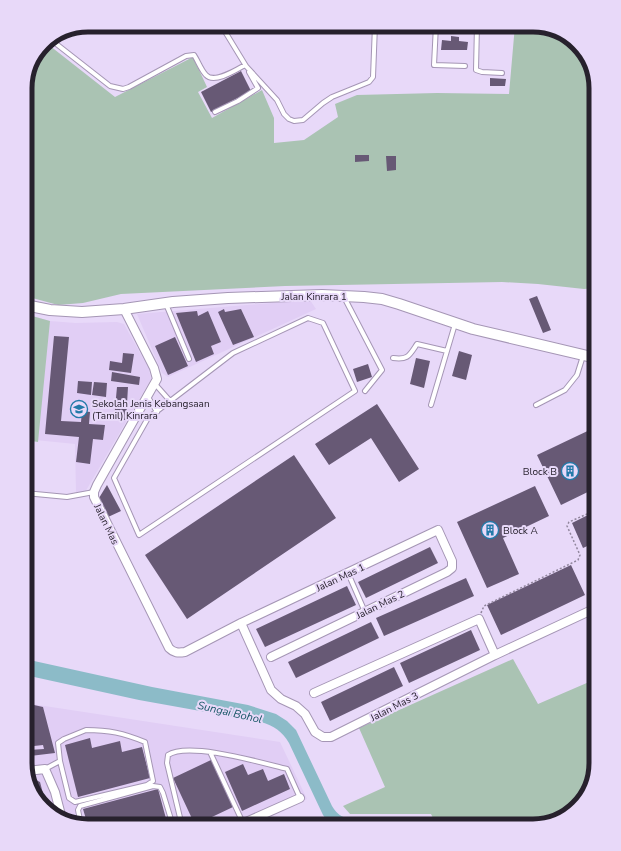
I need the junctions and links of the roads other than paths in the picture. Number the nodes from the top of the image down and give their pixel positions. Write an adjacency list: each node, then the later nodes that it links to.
1 (225, 32): 6 (lane)
2 (375, 32): 6 (lane)
3 (436, 32): 7 (lane)
4 (477, 32): 8 (lane)
5 (55, 43): 6 (lane)
6 (245, 65): 9 (lane)
7 (465, 66)
8 (502, 73)
9 (215, 112)
10 (342, 295): 11 (street, Jalan Kinrara 1); 14 (street, Jalan Kinrara 1); 21 (lane)
11 (166, 303): 13 (street, Jalan Kinrara 1); 19 (lane)
12 (32, 306): 13 (street, Jalan Kinrara 1)
13 (124, 309): 20 (street)
14 (455, 324): 15 (lane); 16 (street, Jalan Kinrara 1)
15 (447, 351): 18 (lane); 24 (lane)
16 (584, 355): 17 (street, Jalan Kinrara 1); 25 (lane)
17 (589, 356)
18 (393, 358)
19 (189, 360)
20 (155, 384): 22 (street, Jalan Mas); 23 (lane)
21 (365, 391)
22 (148, 397): 26 (lane); 27 (street, Jalan Mas)
23 (171, 402): 26 (lane); 26 (lane)
24 (432, 405)
25 (536, 405)
26 (157, 412)
27 (94, 492): 28 (lane); 33 (street, Jalan Mas)
28 (32, 494)
29 (438, 530): 30 (street, Jalan Mas 1); 32 (street, Jalan Mas 2)
30 (348, 574): 32 (lane); 33 (street, Jalan Mas 1)
31 (589, 611): 34 (street, Jalan Mas 3)
32 (365, 612): 35 (street, Jalan Mas 2)
33 (241, 623): 34 (street, Jalan Mas 3)
34 (495, 655): 36 (street)
35 (271, 657)
36 (314, 693)
37 (210, 752): 41 (lane); 45 (lane); 46 (lane)
38 (60, 761): 38 (lane); 39 (lane)
39 (45, 769): 40 (street); 42 (street)
40 (32, 770)
41 (300, 798): 47 (street)
42 (60, 812)
43 (80, 818): 44 (lane)
44 (171, 819)
45 (180, 819)
46 (238, 819)
47 (252, 819)

